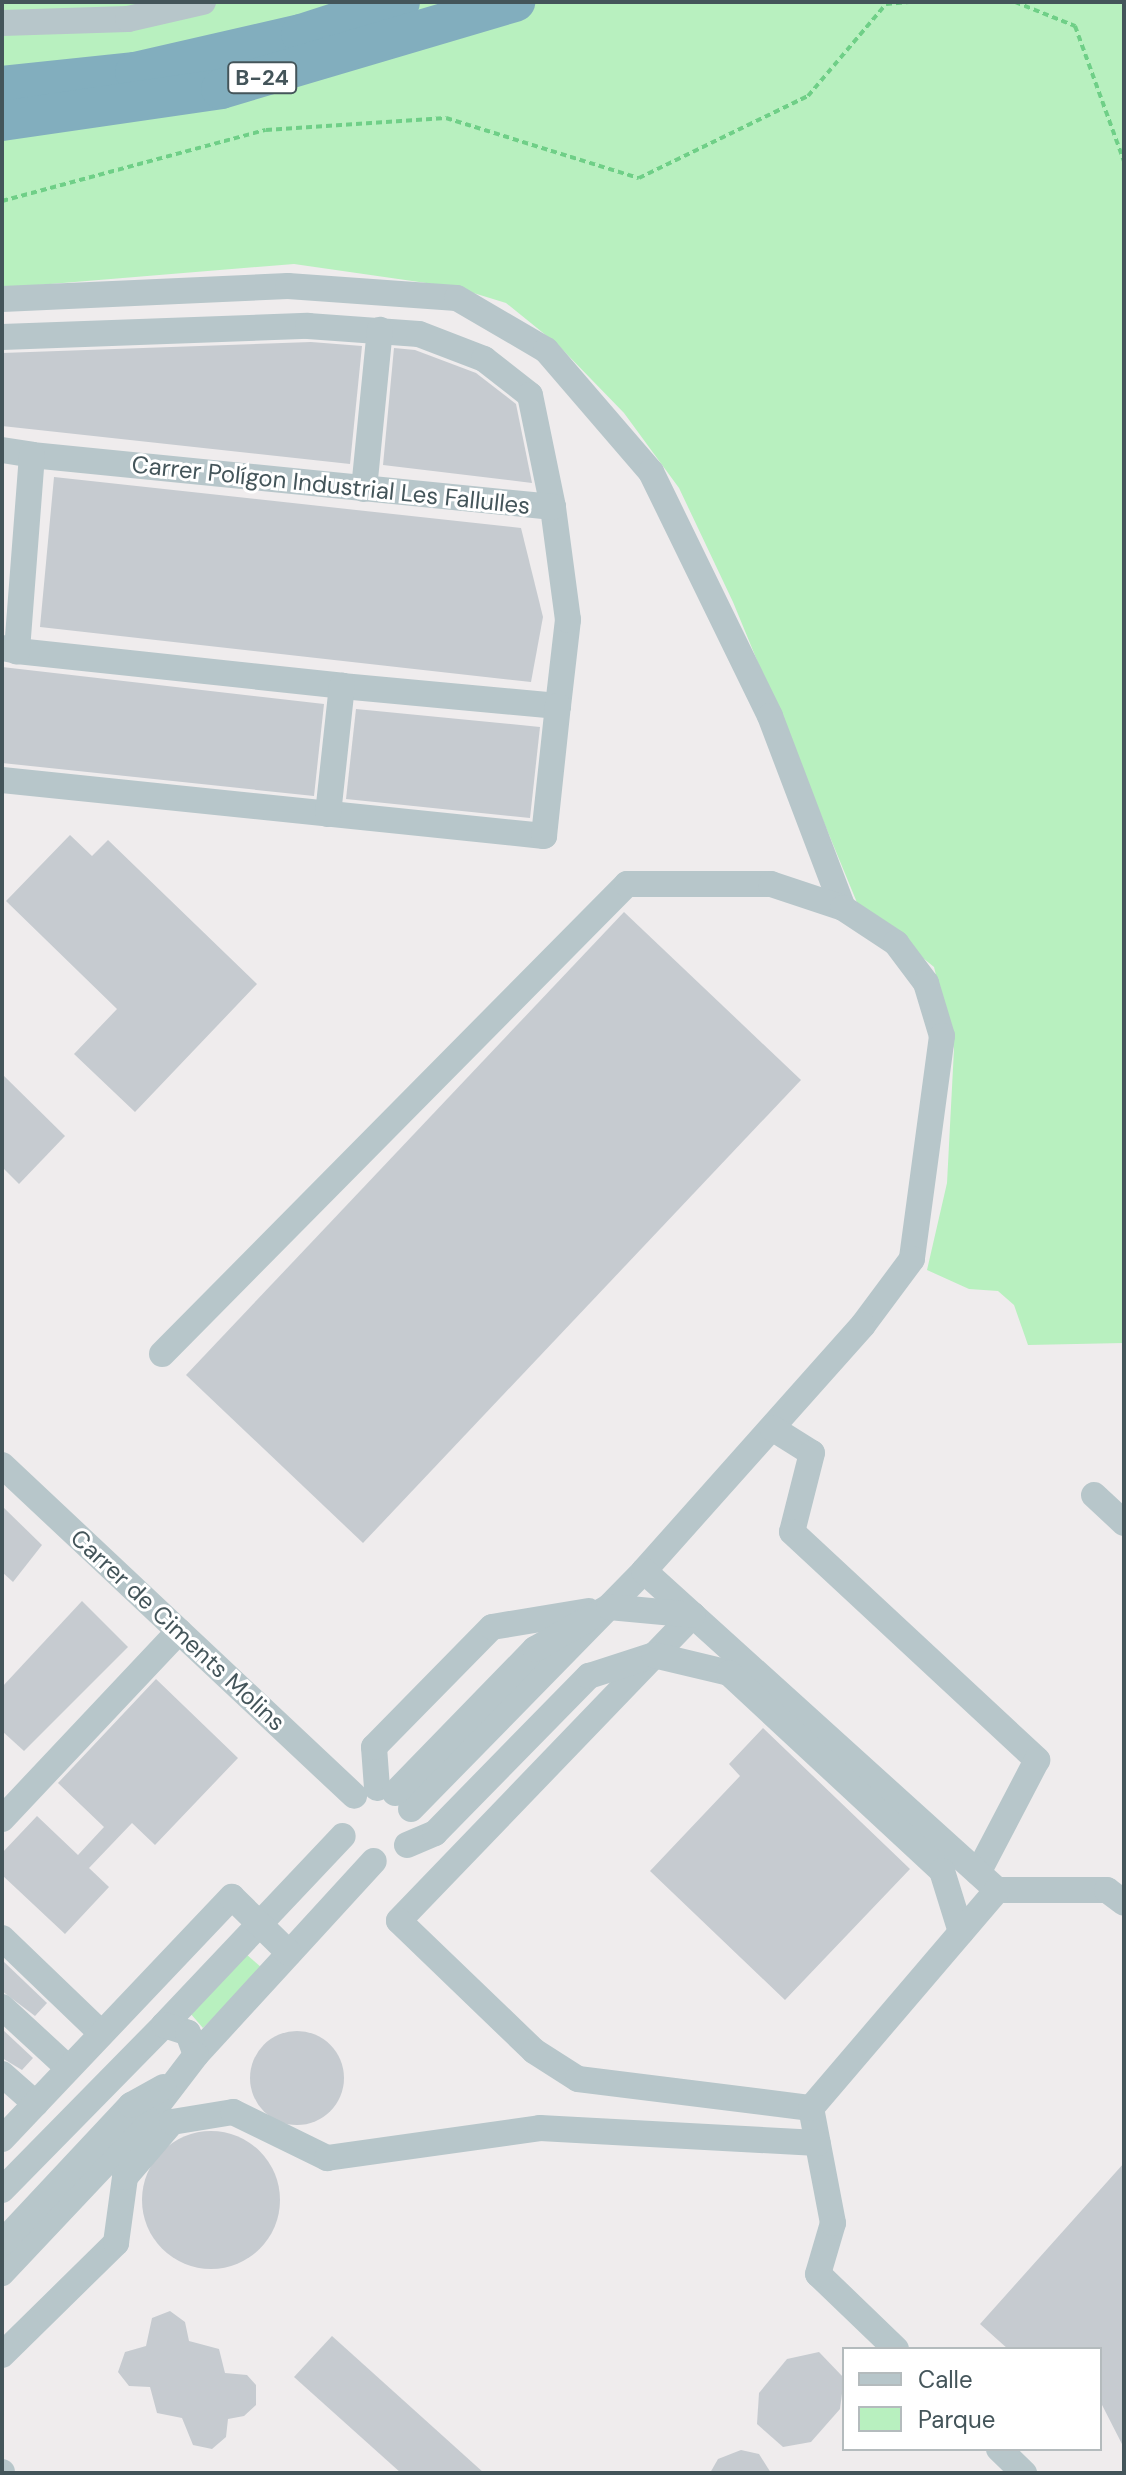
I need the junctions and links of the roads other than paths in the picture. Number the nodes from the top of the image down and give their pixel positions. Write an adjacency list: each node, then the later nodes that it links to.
1 (203, 2): 4 (street)
2 (400, 2): 5 (highway, B-24)
3 (515, 2): 6 (highway, B-24)
4 (2, 23)
5 (2, 86)
6 (2, 121)
7 (2, 299): 20 (street)
8 (380, 330): 9 (street); 12 (street); 13 (street)
9 (2, 337)
10 (2, 450): 11 (street, Carrer Polígon Industrial Les Fallulles)
11 (32, 455): 12 (street, Carrer Polígon Industrial Les Fallulles); 14 (street)
12 (364, 489): 13 (street, Carrer Polígon Industrial Les Fallulles)
13 (553, 507): 17 (street, Carrer Polígon Industrial Les Fallulles)
14 (11, 602): 15 (street)
15 (9, 649): 16 (street)
16 (342, 686): 17 (street); 19 (street)
17 (558, 706): 19 (street, Carrer Polígon Industrial Les Fallulles)
18 (2, 780): 19 (street)
19 (328, 814)
20 (843, 908): 21 (street); 22 (street)
21 (162, 1354)
22 (772, 1428): 26 (street); 36 (street)
23 (2, 1465): 29 (street, Carrer de Ciments Molins)
24 (1094, 1495): 25 (street)
25 (1124, 1523)
26 (644, 1571): 27 (street); 28 (street)
27 (609, 1607): 28 (street); 31 (street); 31 (street)
28 (693, 1615): 30 (street); 36 (street)
29 (179, 1631): 31 (street, Carrer de Ciments Molins); 32 (street)
30 (654, 1655): 34 (street); 39 (street); 51 (street)
31 (384, 1796): 33 (street); 34 (street)
32 (2, 1819)
33 (343, 1836): 35 (street); 38 (street)
34 (407, 1845): 35 (street)
35 (374, 1861): 41 (street)
36 (988, 1882): 37 (street); 39 (street)
37 (1124, 1903)
38 (260, 1924): 41 (street); 43 (street); 44 (street)
39 (961, 1932): 51 (street)
40 (2, 1938): 44 (street)
41 (289, 1953): 46 (street)
42 (2, 2007): 47 (street)
43 (164, 2025): 45 (street); 46 (street)
44 (101, 2033): 47 (street)
45 (138, 2052): 54 (street); 55 (street)
46 (196, 2055): 49 (street)
47 (68, 2068): 50 (street)
48 (2, 2074): 50 (street)
49 (170, 2083): 56 (street); 57 (street)
50 (36, 2104): 52 (street)
51 (811, 2108): 53 (street)
52 (2, 2139)
53 (818, 2143): 58 (street); 59 (street)
54 (2, 2190)
55 (2, 2225)
56 (2, 2243)
57 (2, 2273)
58 (894, 2347)
59 (2, 2355)
60 (1001, 2451): 61 (street)
61 (1024, 2473)

